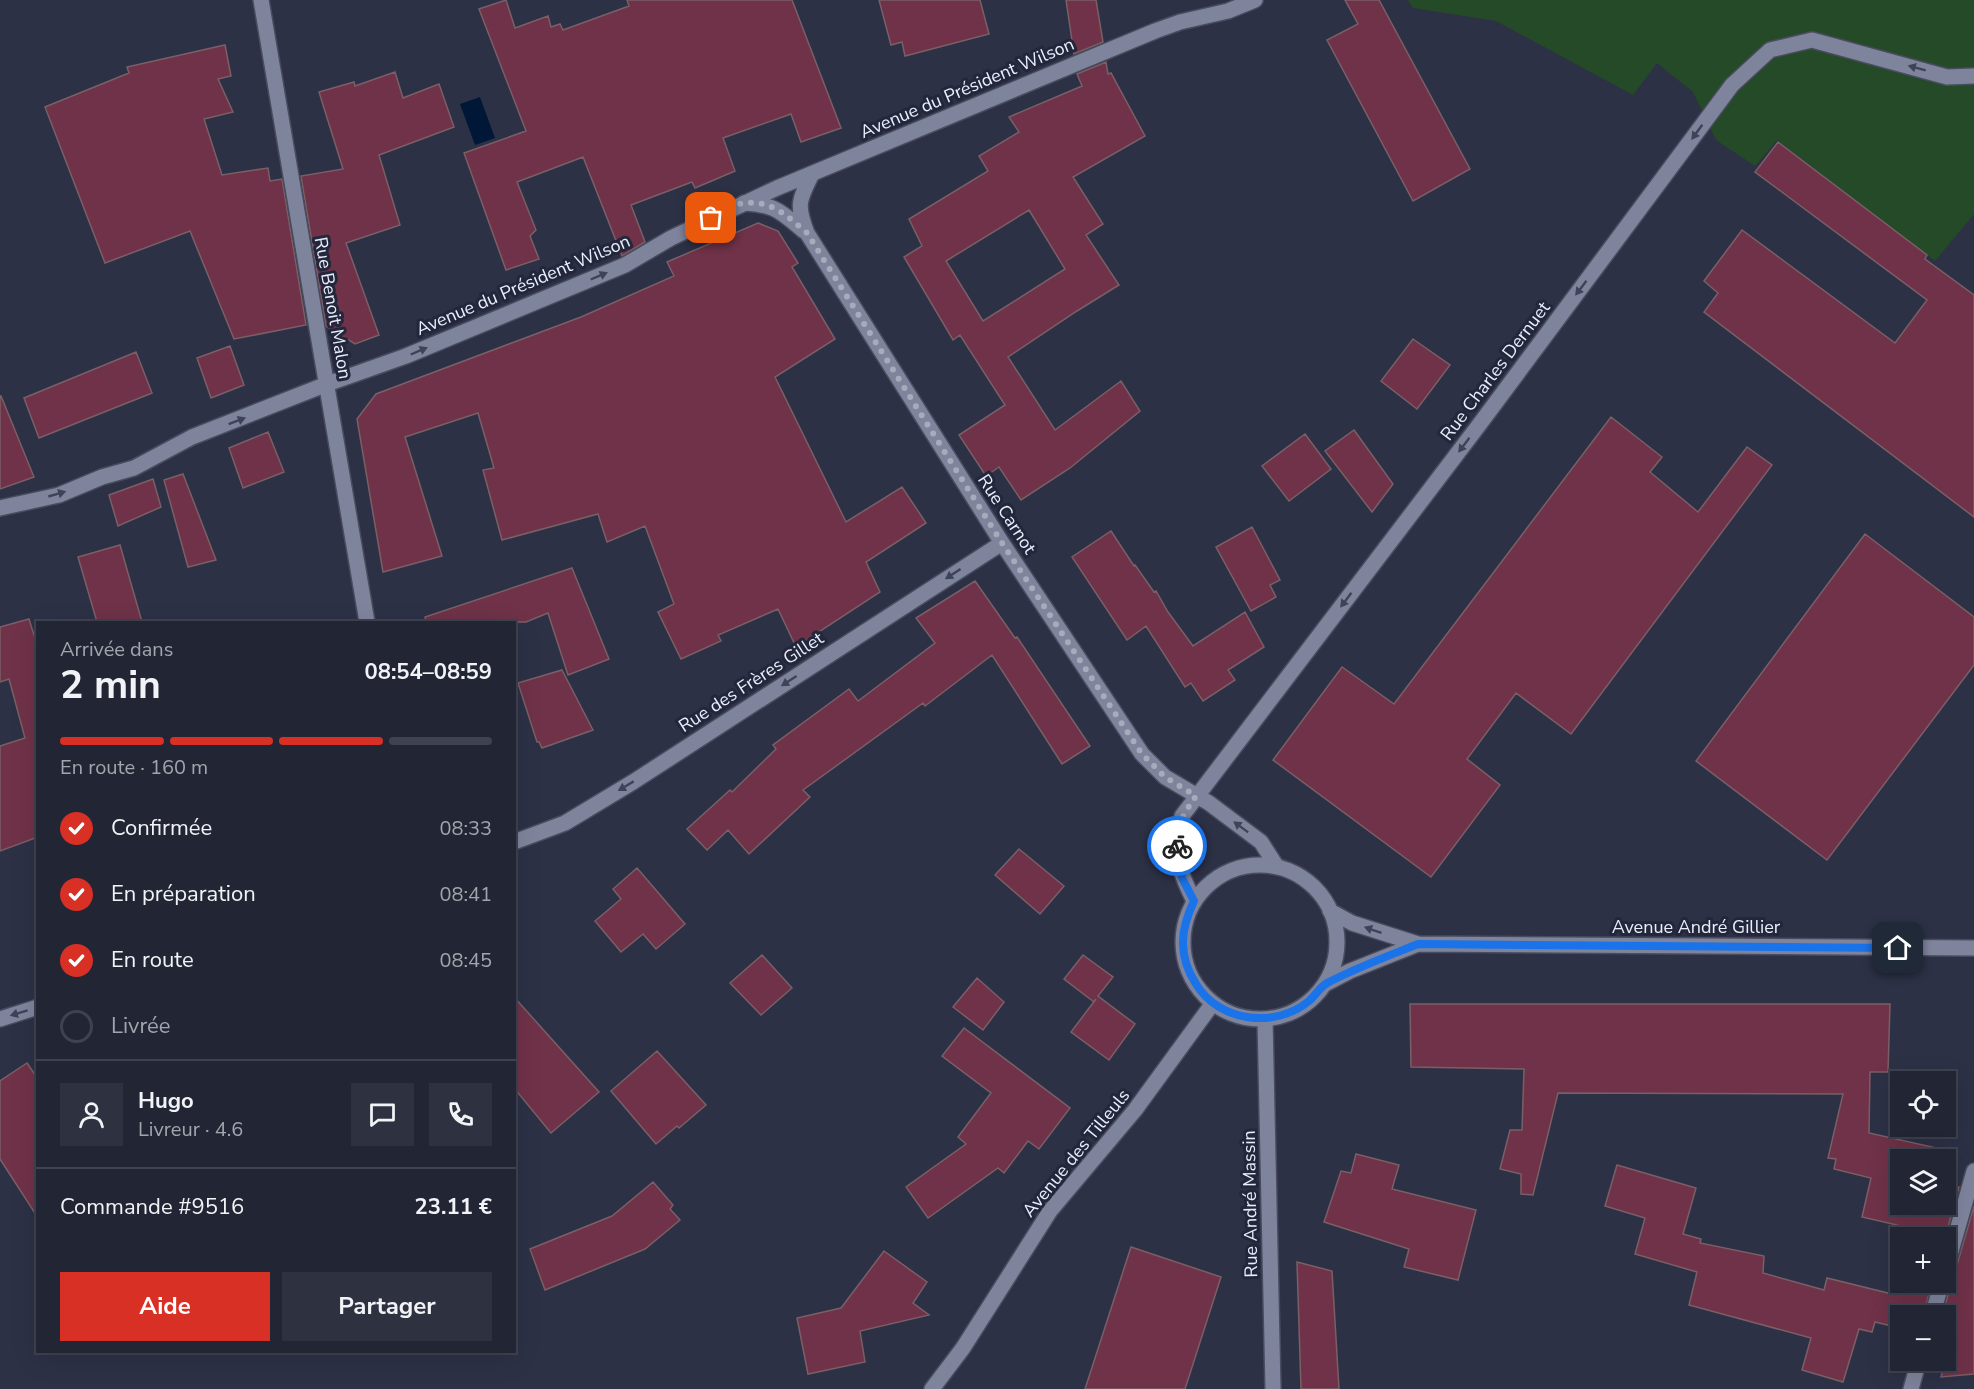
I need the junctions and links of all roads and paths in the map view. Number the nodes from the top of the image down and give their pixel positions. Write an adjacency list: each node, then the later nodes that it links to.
1 (261, 0): 7 (street, Rue Benoit Malon)
2 (1255, 0): 4 (street, Avenue du Président Wilson)
3 (1974, 76): 11 (street, Rue Charles Dernuet, one-way to 11)
4 (812, 174): 5 (street, Avenue du Président Wilson); 6 (street, Rue Carnot)
5 (744, 203): 6 (street, Rue Carnot); 7 (street, Avenue du Président Wilson, one-way to 5)
6 (807, 233): 9 (street, Rue Carnot)
7 (327, 384): 8 (street, Avenue du Président Wilson, one-way to 7); 10 (street, Rue Benoit Malon)
8 (0, 508)
9 (1002, 543): 11 (street, Rue Carnot); 12 (street, Rue des Frères Gillet, one-way to 12)
10 (367, 621)
11 (1196, 796): 13 (street, Rue Carnot, one-way to 11); 14 (street, Rue Charles Dernuet)
12 (516, 841)
13 (1277, 867): 14 (street); 15 (street)
14 (1194, 901): 19 (street)
15 (1330, 911): 16 (street, Avenue André Gillier, one-way to 15); 18 (street)
16 (1418, 944): 17 (street, Avenue André Gillier); 18 (street, Avenue André Gillier)
17 (1974, 948)
18 (1324, 984): 22 (street)
19 (1213, 1003): 22 (street); 26 (street, Avenue des Tilleuls)
20 (36, 1008): 21 (street, one-way to 21)
21 (0, 1019)
22 (1266, 1019): 27 (street, Rue André Massin)
23 (1974, 1171): 24 (street)
24 (1956, 1234)
25 (1916, 1371): 28 (street)
26 (932, 1389)
27 (1273, 1389)
28 (1911, 1389)

